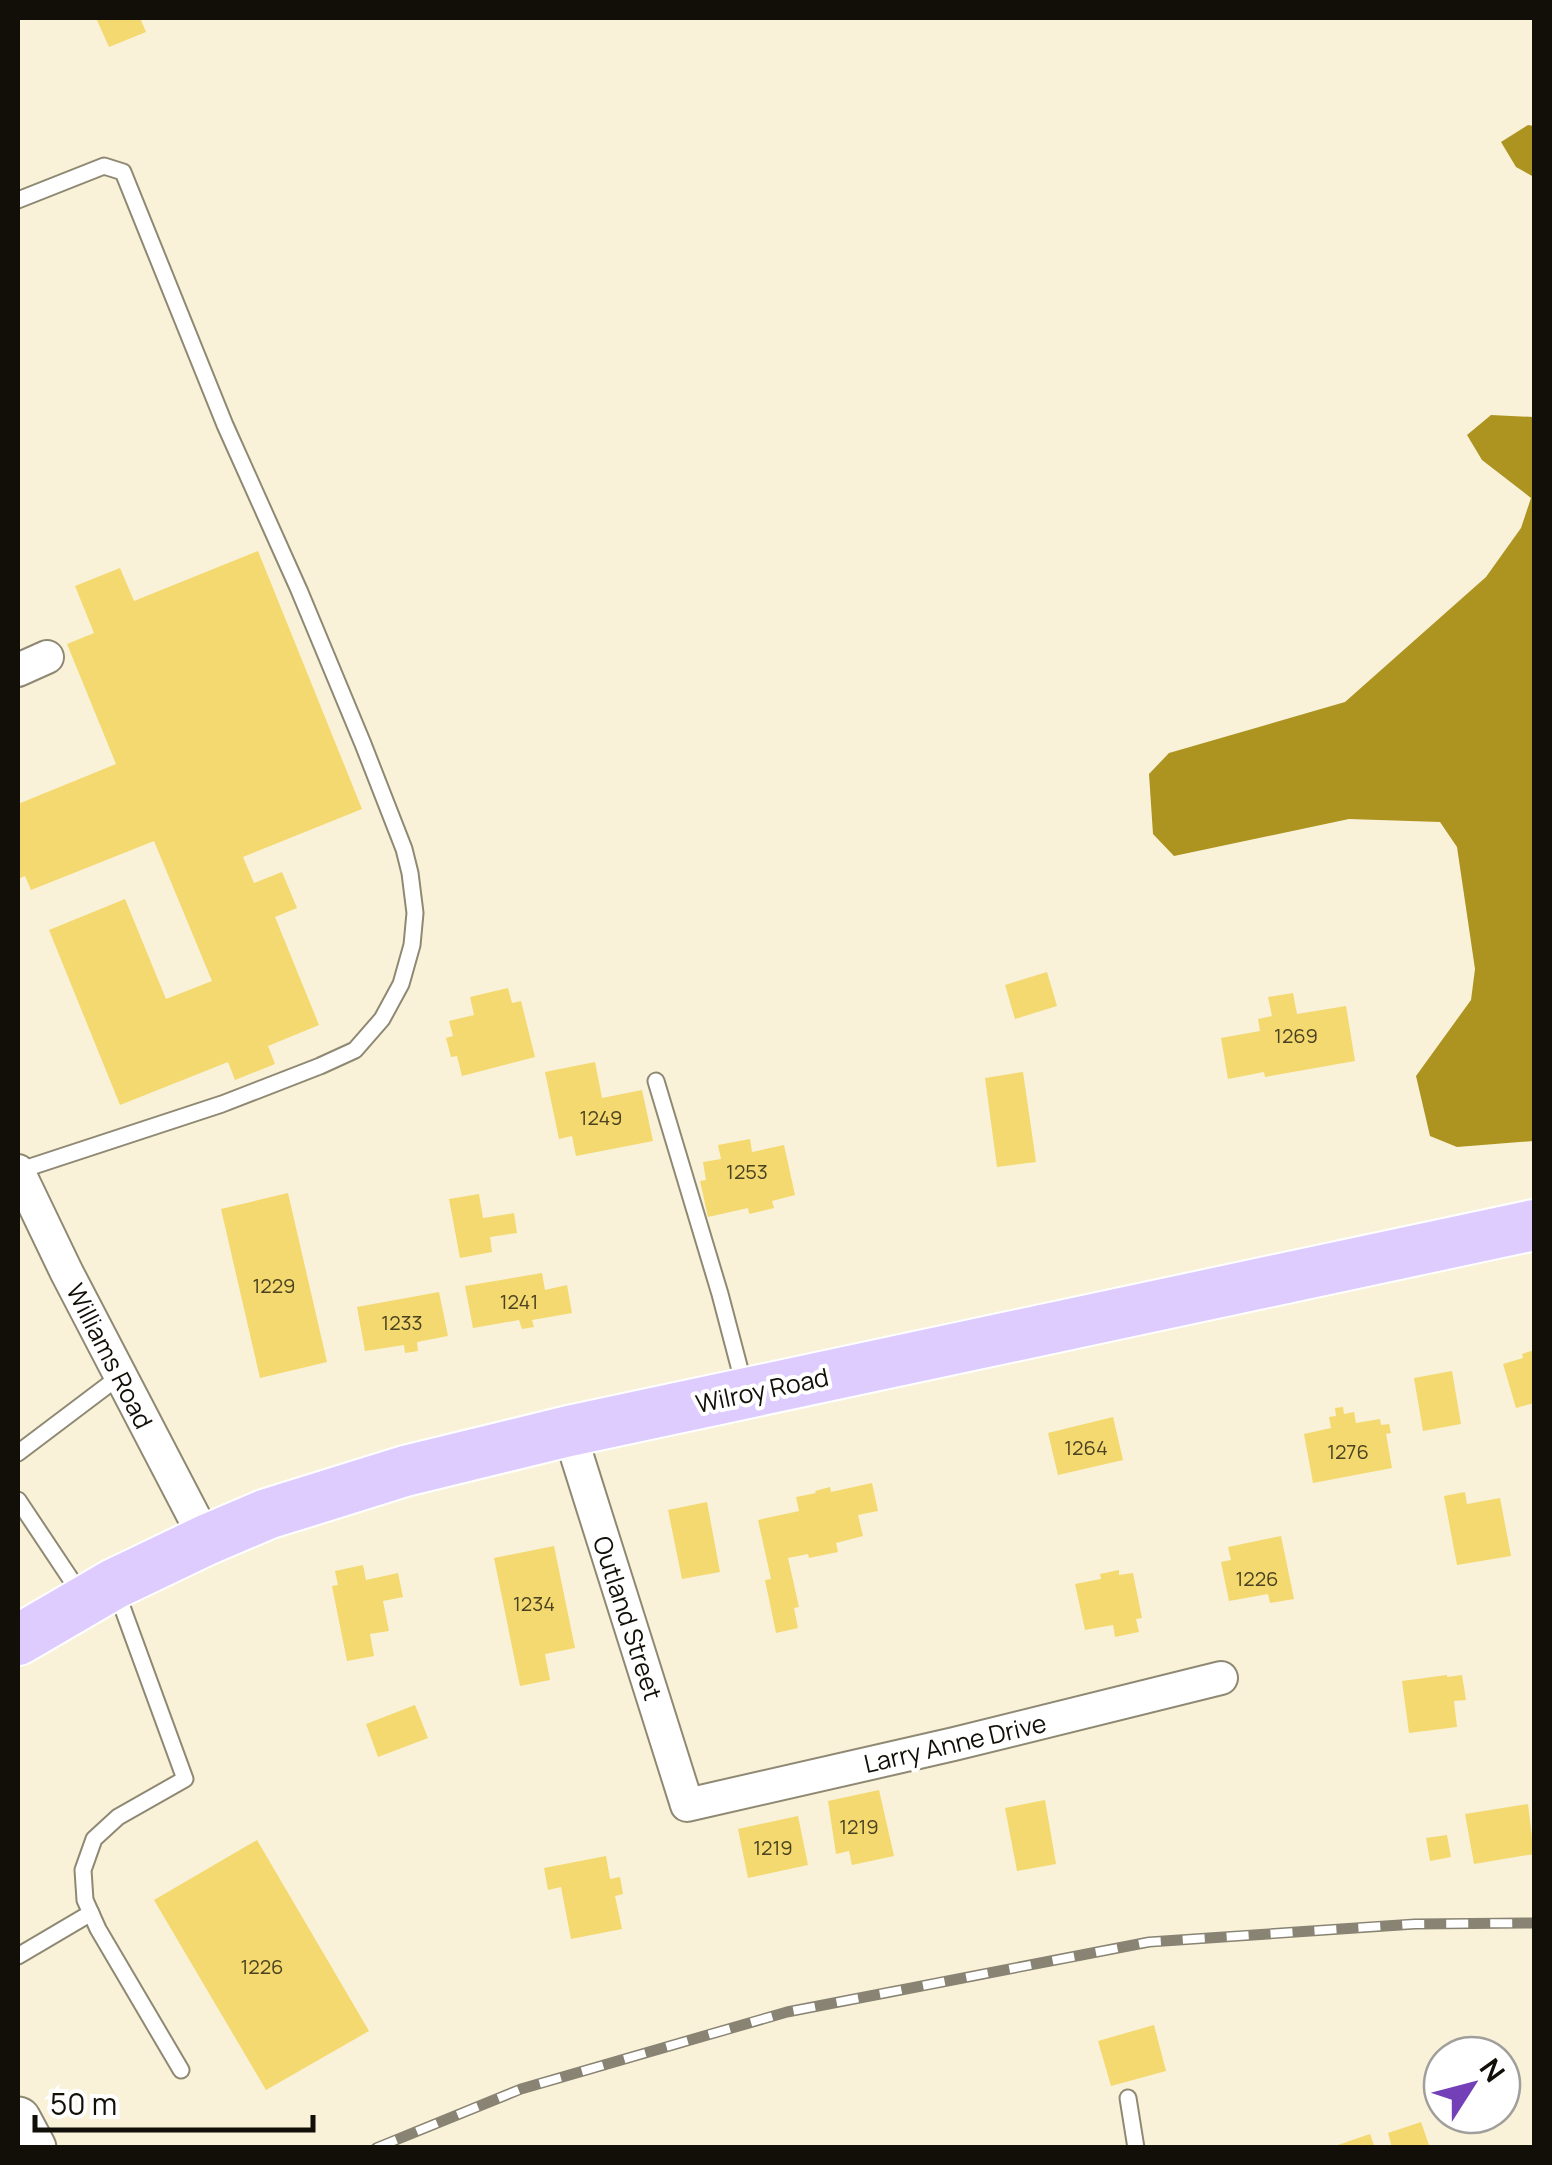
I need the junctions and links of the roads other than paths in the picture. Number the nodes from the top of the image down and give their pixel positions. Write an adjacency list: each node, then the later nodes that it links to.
1 (18, 200): 3 (lane)
2 (656, 1081): 6 (lane)
3 (18, 1171): 5 (street, Williams Road)
4 (1534, 1225): 6 (main road, Wilroy Road)
5 (120, 1376): 8 (lane); 10 (street, Williams Road)
6 (746, 1394): 7 (main road, Wilroy Road)
7 (569, 1431): 10 (main road, Wilroy Road); 14 (street, Outland Street)
8 (18, 1453)
9 (21, 1511): 11 (lane)
10 (206, 1540): 11 (main road, Wilroy Road)
11 (100, 1592): 12 (main road, Wilroy Road); 15 (lane)
12 (18, 1640)
13 (1221, 1678): 14 (street, Larry Anne Drive)
14 (688, 1805)
15 (91, 1913): 16 (lane); 17 (lane)
16 (18, 1956)
17 (181, 2070)
18 (1128, 2098): 21 (lane)
19 (18, 2120): 20 (main road)
20 (33, 2148)
21 (1136, 2148)

